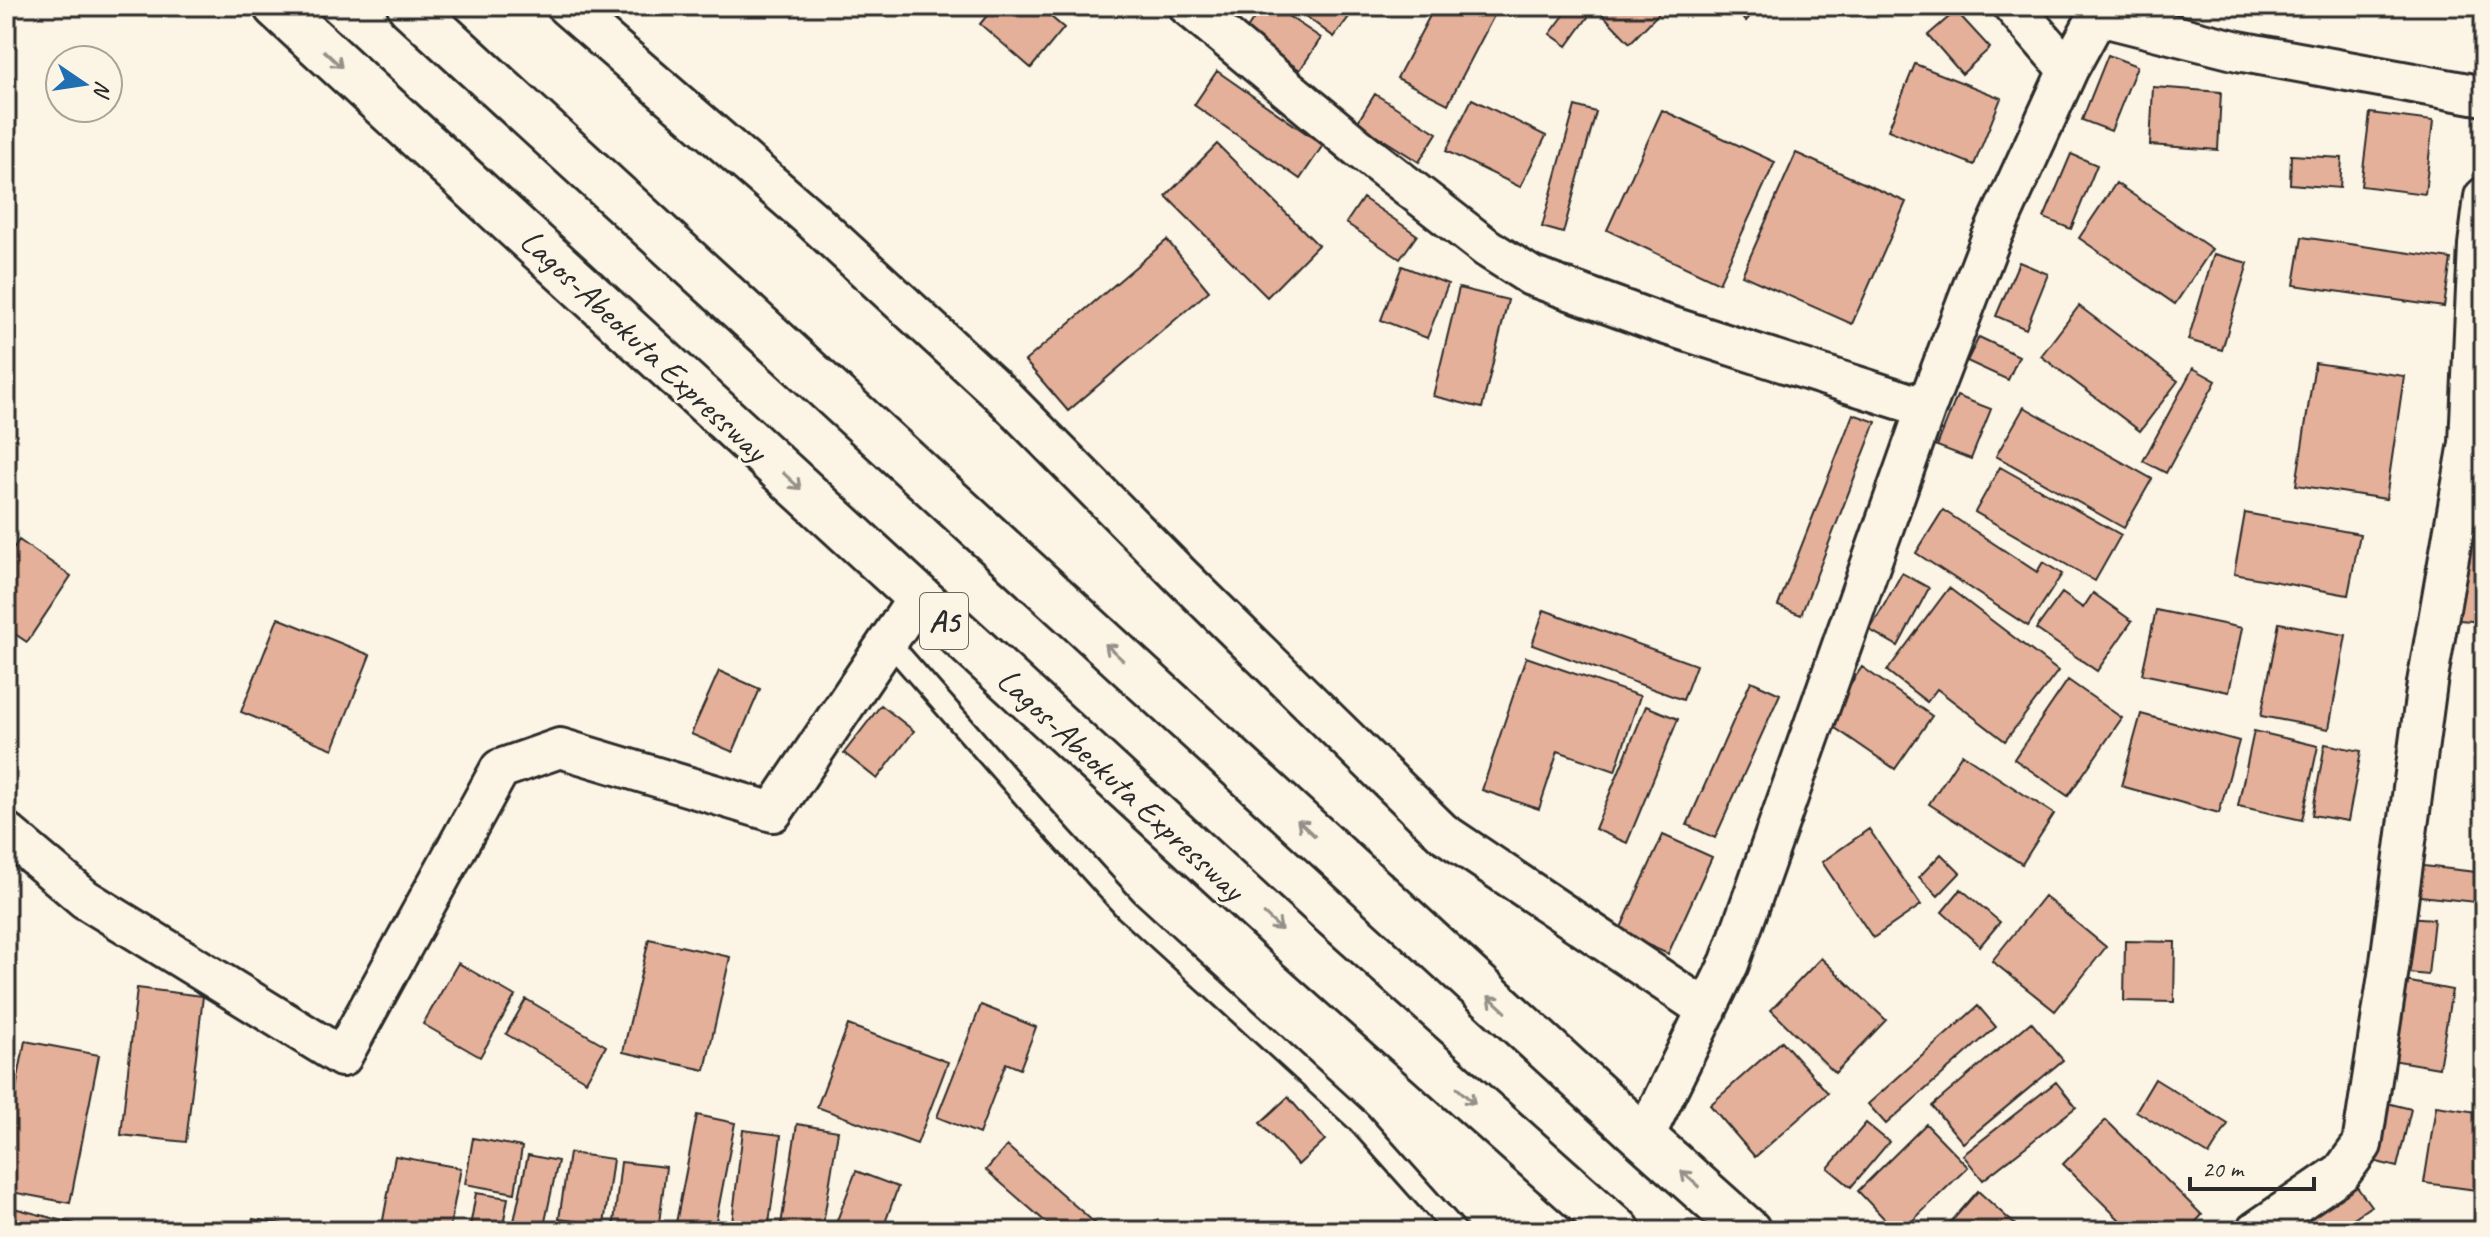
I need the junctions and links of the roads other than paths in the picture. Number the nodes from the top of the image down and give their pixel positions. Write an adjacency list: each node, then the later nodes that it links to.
1 (276, 6): 11 (highway, Lagos-Abeokuta Expressway / A5, one-way to 11)
2 (410, 6): 15 (highway, one-way to 2)
3 (566, 6): 14 (street)
4 (1188, 6): 10 (street)
5 (2013, 6): 7 (street)
6 (2101, 11): 7 (street); 8 (street)
7 (2068, 70): 10 (street)
8 (2484, 96)
9 (2484, 197): 19 (street)
10 (1926, 408): 14 (street)
11 (918, 597): 12 (street); 17 (highway, Lagos-Abeokuta Expressway / A5, one-way to 17)
12 (888, 641): 13 (street); 16 (lane)
13 (6, 832)
14 (1707, 1010): 15 (street)
15 (1644, 1138): 18 (highway, one-way to 15)
16 (1456, 1231)
17 (1618, 1231)
18 (1748, 1231)
19 (2256, 1231)

